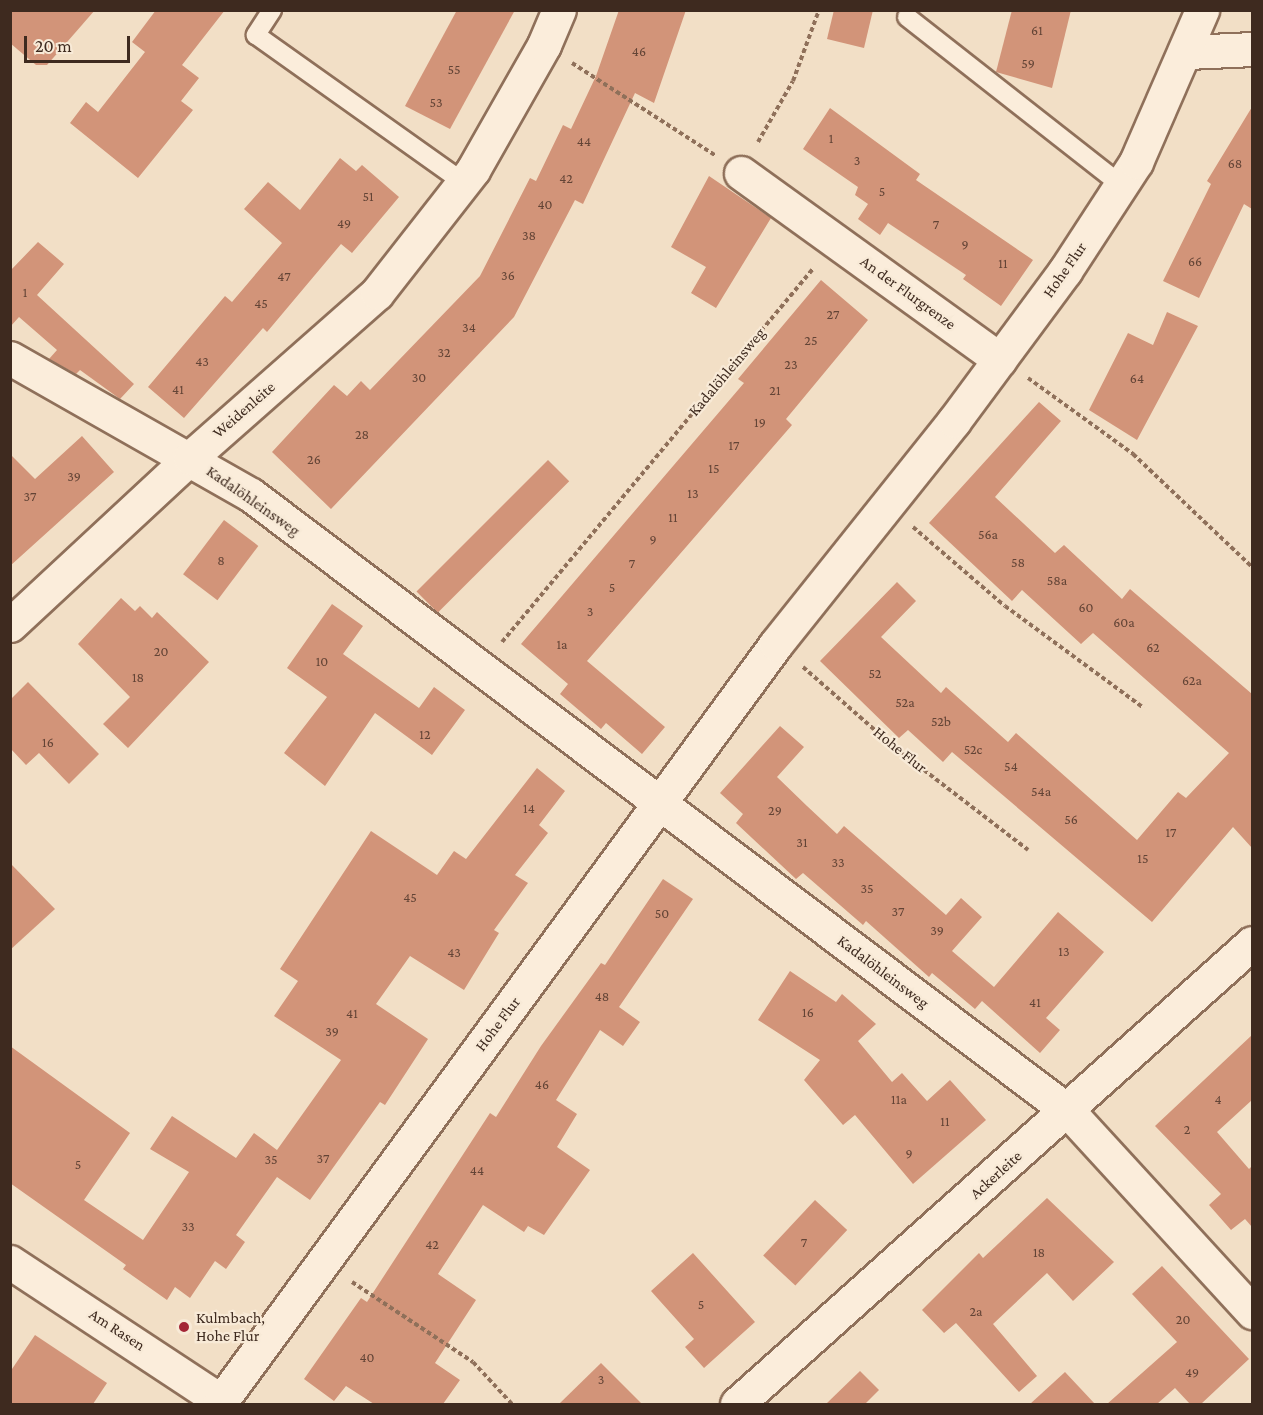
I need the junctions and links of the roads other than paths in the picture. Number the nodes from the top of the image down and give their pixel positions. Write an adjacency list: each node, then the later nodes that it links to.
1 (272, 10): 8 (lane)
2 (559, 10): 8 (street, Weidenleite)
3 (1202, 10): 6 (street, Hohe Flur)
4 (907, 17): 9 (lane)
5 (1252, 49): 6 (street)
6 (1187, 52): 9 (street, Hohe Flur)
7 (741, 173): 11 (street, An der Flurgrenze)
8 (463, 182): 12 (street, Weidenleite)
9 (1121, 185): 11 (street, Hohe Flur)
10 (10, 358): 12 (street, Kadalöhleinsweg)
11 (1000, 360): 14 (street, Hohe Flur)
12 (190, 458): 13 (street, Weidenleite); 14 (street, Kadalöhleinsweg)
13 (10, 625)
14 (660, 805): 16 (street, Kadalöhleinsweg); 19 (street, Hohe Flur)
15 (1252, 943): 16 (street, Ackerleite)
16 (1068, 1111): 18 (street, Kadalöhleinsweg); 20 (street, Ackerleite)
17 (10, 1262): 19 (street, Am Rasen)
18 (1252, 1312)
19 (220, 1403)
20 (737, 1404)

